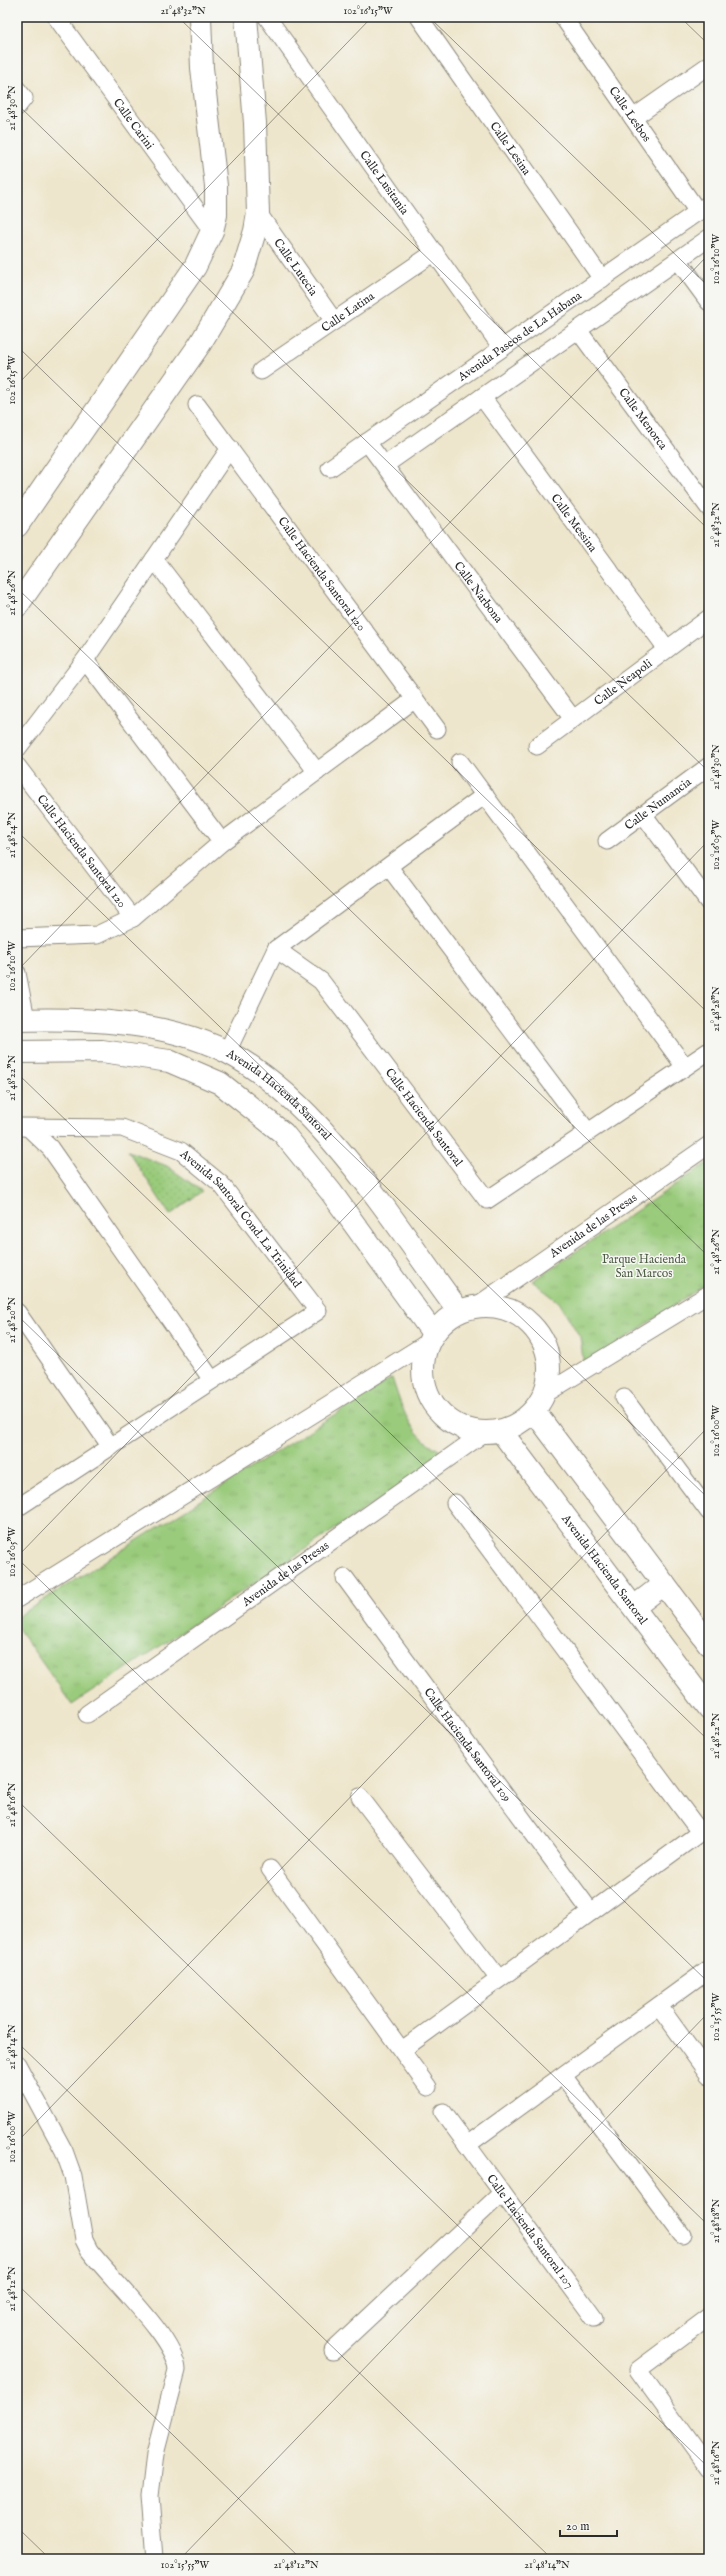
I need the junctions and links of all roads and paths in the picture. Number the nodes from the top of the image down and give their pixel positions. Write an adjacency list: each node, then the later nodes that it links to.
1 (56, 17): 11 (street, Calle Carini)
2 (200, 17): 11 (street)
3 (246, 17): 10 (street)
4 (267, 17): 13 (street, Calle Lusitania)
5 (419, 17): 15 (street, Calle Lesina)
6 (568, 19): 8 (street, Calle Lesbos)
7 (709, 65): 8 (street)
8 (633, 118): 9 (street, Calle Lesbos)
9 (703, 208): 15 (street, Avenida Paseos de La Habana)
10 (258, 212): 17 (street, Calle Lutecia); 30 (street)
11 (212, 231): 28 (street)
12 (709, 238): 14 (street)
13 (435, 252): 17 (street, Calle Latina); 19 (street, Calle Lusitania)
14 (678, 260): 16 (street); 18 (street)
15 (602, 279): 19 (street, Avenida Paseos de La Habana)
16 (709, 302)
17 (334, 320): 20 (street, Calle Latina)
18 (578, 330): 21 (street); 27 (street, Calle Menorca)
19 (502, 348): 23 (street, Avenida Paseos de La Habana)
20 (261, 371)
21 (482, 397): 25 (street); 32 (street, Calle Messina)
22 (198, 405): 24 (street, Calle Hacienda Santoral 120)
23 (367, 442): 25 (street, Calle Narbona); 26 (street, Avenida Paseos de La Habana)
24 (230, 448): 29 (street); 34 (street, Calle Hacienda Santoral 120)
25 (385, 465): 35 (street, Calle Narbona)
26 (330, 468)
27 (709, 508)
28 (17, 526)
29 (154, 559): 33 (street); 42 (street)
30 (17, 606)
31 (709, 618): 32 (street, Calle Neapoli)
32 (667, 649): 35 (street, Calle Neapoli)
33 (85, 660): 38 (street); 46 (street)
34 (415, 699): 36 (street, Calle Hacienda Santoral 120); 42 (street, Calle Hacienda Santoral 120)
35 (573, 720): 37 (street, Calle Neapoli)
36 (437, 729)
37 (537, 746)
38 (17, 749)
39 (460, 762): 43 (street)
40 (17, 766): 49 (street, Calle Hacienda Santoral 120)
41 (709, 766): 44 (street, Calle Numancia)
42 (317, 772): 46 (street, Calle Hacienda Santoral 120)
43 (485, 794): 47 (street); 57 (street)
44 (643, 814): 45 (street, Calle Numancia); 48 (street)
45 (607, 841)
46 (222, 842): 49 (street, Calle Hacienda Santoral 120)
47 (389, 867): 51 (street); 59 (street)
48 (709, 904)
49 (133, 918): 50 (street, Calle Hacienda Santoral 120)
50 (17, 938)
51 (276, 949): 56 (street); 59 (street, Calle Hacienda Santoral)
52 (17, 973): 53 (street)
53 (22, 1020): 56 (street, Avenida Hacienda Santoral)
54 (709, 1051): 57 (street, Calle Hacienda Santoral)
55 (17, 1052): 64 (street, Avenida Hacienda Santoral)
56 (227, 1052): 62 (street, Avenida Hacienda Santoral)
57 (685, 1068): 59 (street, Calle Hacienda Santoral)
58 (23, 1127): 65 (street, Avenida Santoral Cond. La Trinidad); 65 (street, Avenida Santoral Cond. La Trinidad)
59 (588, 1132)
60 (709, 1145): 62 (street, Avenida de las Presas)
61 (709, 1294): 67 (street)
62 (468, 1308): 64 (street); 67 (street)
63 (17, 1312): 69 (street)
64 (430, 1338): 68 (street); 75 (street)
65 (212, 1380): 69 (street, Avenida Santoral Cond. La Trinidad)
66 (624, 1398): 72 (street)
67 (540, 1403): 68 (street); 74 (street)
68 (493, 1432): 76 (street, Avenida Hacienda Santoral); 79 (street, Avenida de las Presas)
69 (111, 1447): 71 (street, Avenida Santoral Cond. La Trinidad)
70 (455, 1503): 81 (street)
71 (17, 1508)
72 (709, 1512)
73 (345, 1578): 83 (street, Calle Hacienda Santoral 109)
74 (664, 1584): 76 (street); 77 (street)
75 (17, 1599)
76 (634, 1607): 78 (street, Avenida Hacienda Santoral)
77 (709, 1644)
78 (709, 1708)
79 (87, 1714)
80 (360, 1797): 85 (street)
81 (704, 1829): 83 (street)
82 (270, 1869): 87 (street)
83 (591, 1912): 85 (street)
84 (709, 1969): 86 (street)
85 (499, 1979): 87 (street)
86 (659, 2006): 89 (street); 90 (street)
87 (402, 2050): 91 (street)
88 (17, 2064): 100 (street)
89 (709, 2075)
90 (564, 2077): 93 (street); 95 (street)
91 (428, 2087)
92 (443, 2112): 93 (street, Calle Hacienda Santoral 107)
93 (467, 2145): 94 (street, Calle Hacienda Santoral 107)
94 (502, 2192): 97 (street, Calle Hacienda Santoral 107); 98 (street)
95 (682, 2235)
96 (709, 2317): 99 (street)
97 (594, 2318)
98 (333, 2351)
99 (709, 2468)
100 (155, 2559)

